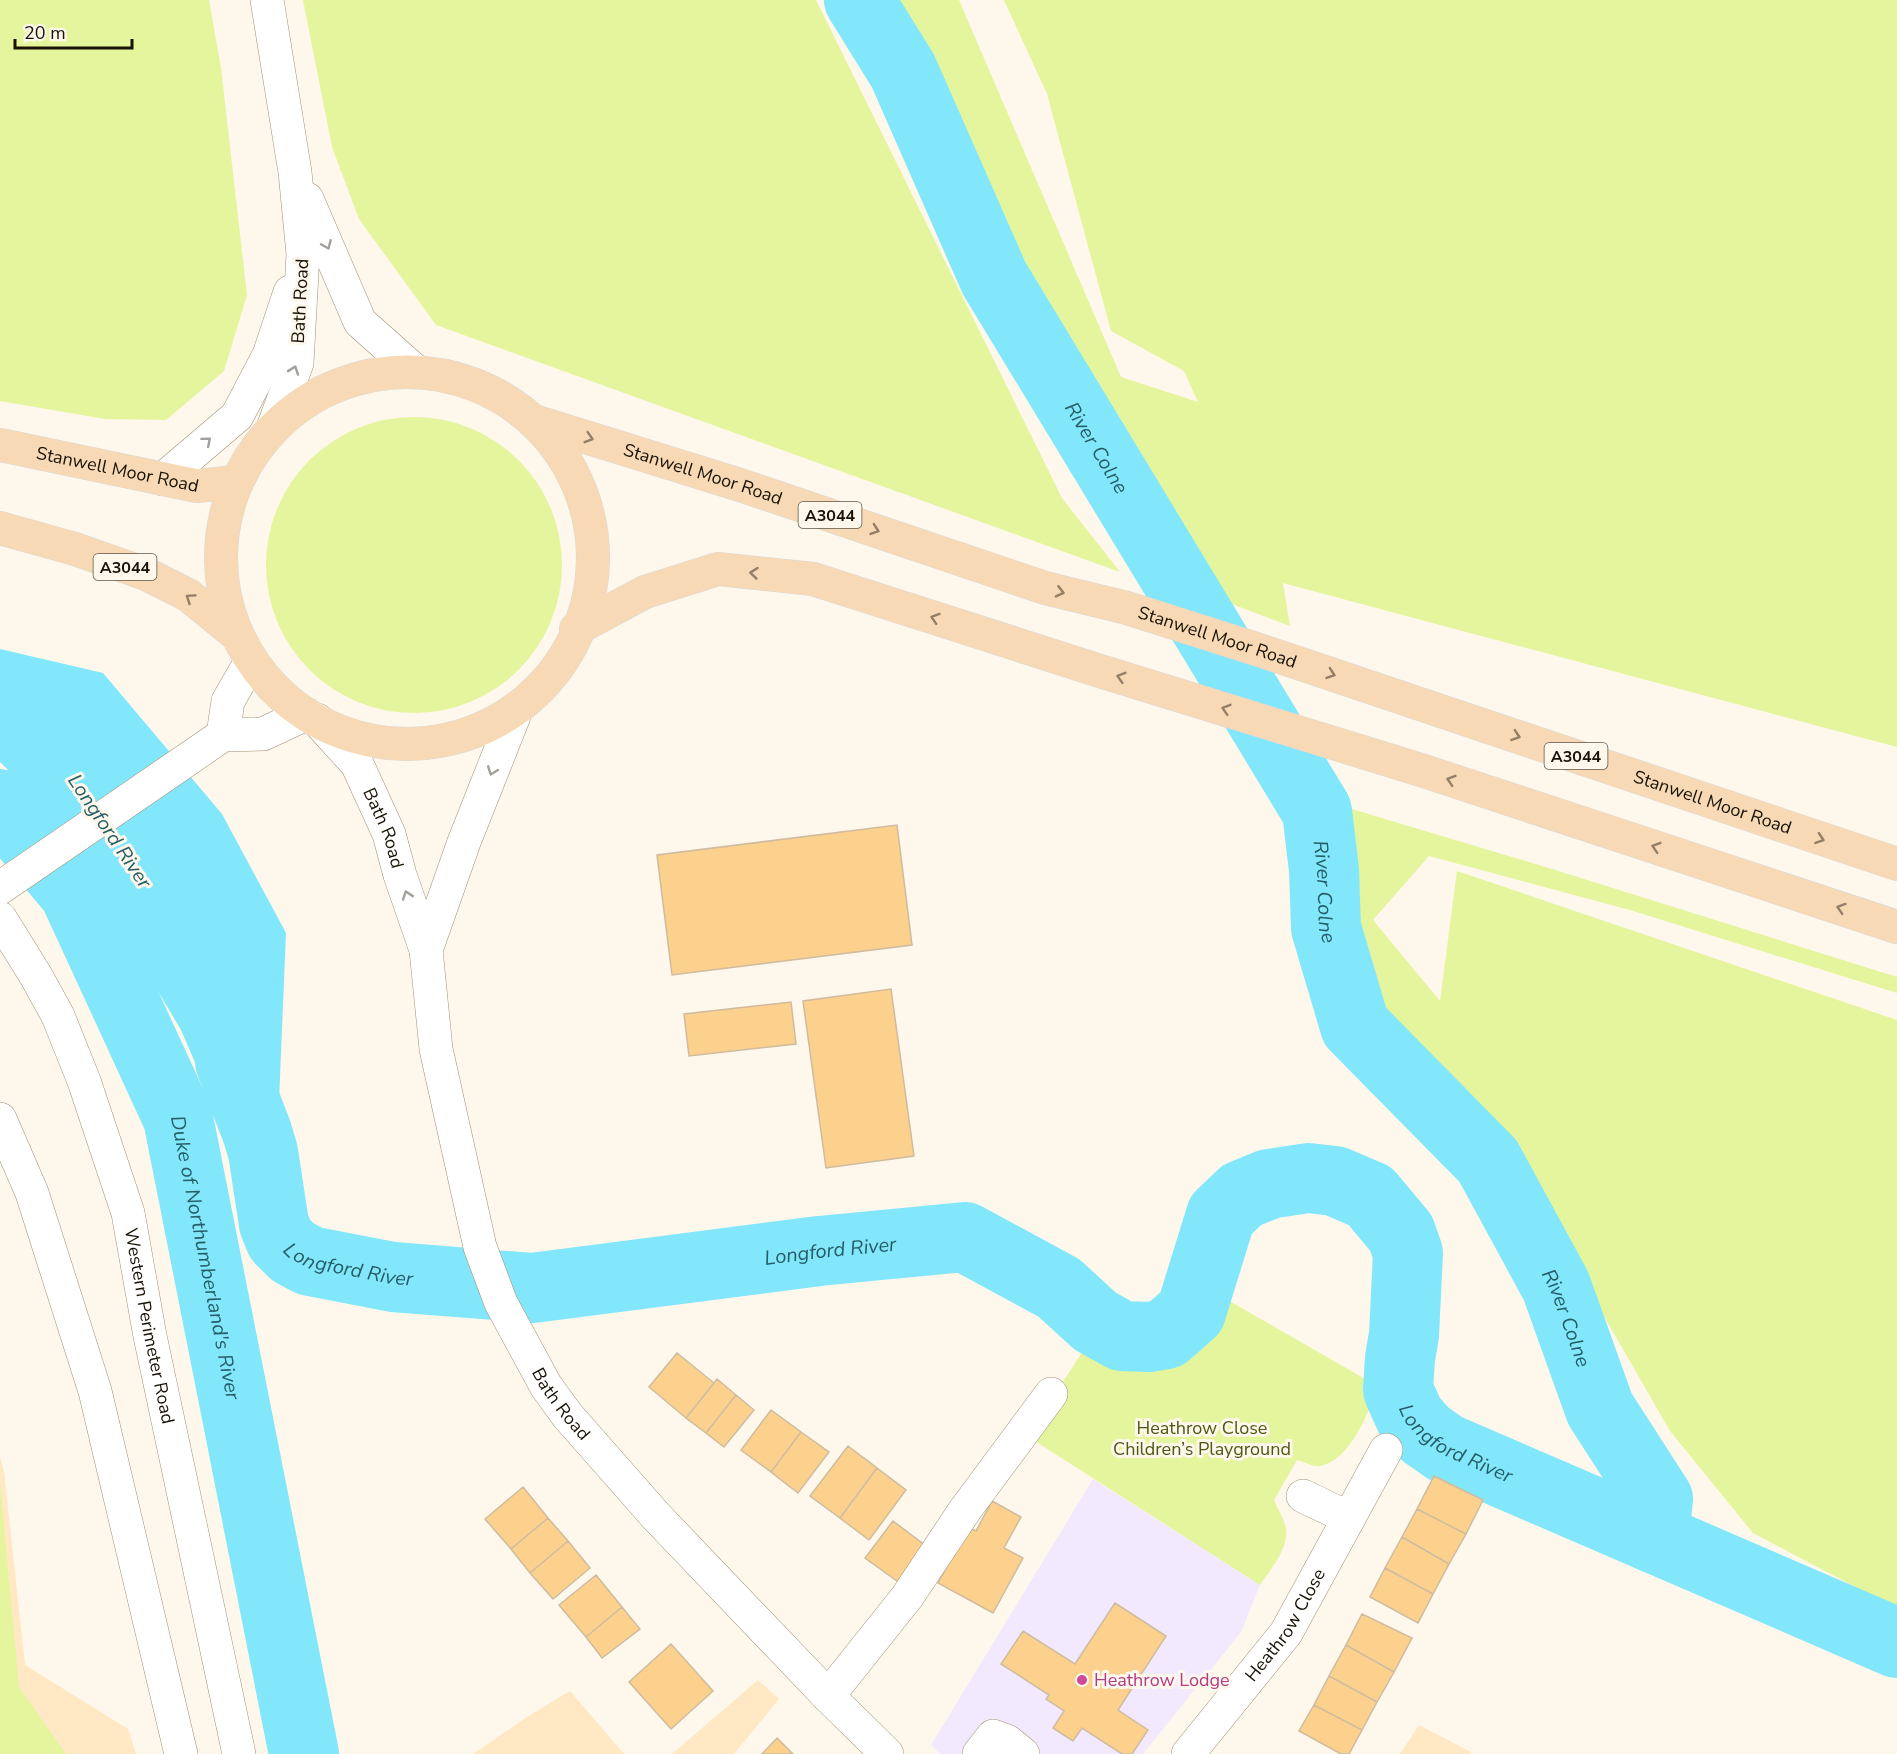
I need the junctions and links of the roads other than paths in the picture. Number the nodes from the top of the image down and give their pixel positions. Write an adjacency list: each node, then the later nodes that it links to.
1 (267, 0): 2 (street, Bath Road)
2 (296, 172): 3 (street, Bath Road); 4 (street, Bath Road, one-way to 4)
3 (303, 254): 6 (street, Bath Road, one-way to 3); 8 (street, one-way to 3)
4 (414, 370): 5 (main road); 6 (main road)
5 (534, 421): 11 (main road); 17 (main road, Stanwell Moor Road / A3044, one-way to 17)
6 (274, 425): 9 (main road)
7 (0, 445): 8 (main road, Stanwell Moor Road)
8 (163, 479): 9 (main road, Stanwell Moor Road)
9 (235, 482): 12 (main road)
10 (0, 528): 12 (main road, A3044, one-way to 10)
11 (576, 629): 14 (main road); 20 (main road, one-way to 11)
12 (236, 634): 13 (main road)
13 (250, 663): 15 (main road); 16 (street)
14 (514, 716): 15 (main road); 21 (street, Bath Road, one-way to 21)
15 (311, 717): 16 (street); 21 (street, Bath Road, one-way to 15)
16 (218, 738): 18 (street)
17 (1897, 864)
18 (5, 884)
19 (0, 918): 29 (street, Western Perimeter Road)
20 (1897, 927)
21 (426, 950): 27 (street, Bath Road)
22 (0, 1119): 28 (street)
23 (1052, 1394): 27 (street)
24 (1386, 1450): 26 (street, Heathrow Close)
25 (1303, 1496): 26 (street)
26 (1349, 1518): 33 (street, Heathrow Close)
27 (828, 1696): 30 (street, Bath Road)
28 (181, 1754)
29 (239, 1754)
30 (887, 1754)
31 (979, 1754): 32 (street)
32 (1023, 1754)
33 (1188, 1754)

